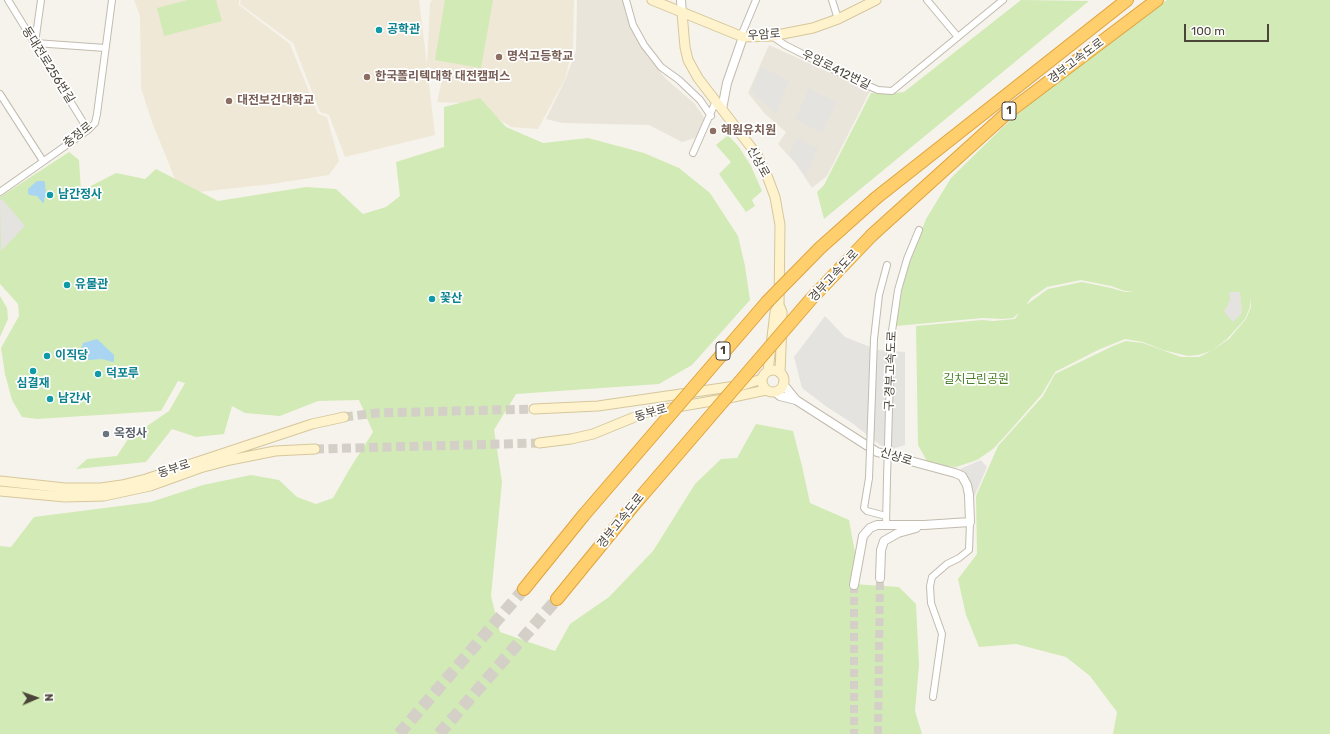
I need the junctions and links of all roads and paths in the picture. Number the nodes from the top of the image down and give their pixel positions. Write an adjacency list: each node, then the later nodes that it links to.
1 (8, 0): 19 (street, 동대전로256번길)
2 (41, 0): 19 (street)
3 (112, 0): 20 (street, 충정로)
4 (626, 0): 24 (street)
5 (652, 0): 14 (main road, 우암로)
6 (681, 0): 14 (street)
7 (756, 0): 16 (street)
8 (832, 0): 15 (street)
9 (876, 0): 15 (main road, 우암로)
10 (927, 0): 18 (street)
11 (1004, 0): 18 (street, 우암로412번길)
12 (1128, 0): 49 (highway, 경부고속도로 / 1, bridge)
13 (1157, 0): 50 (highway, 경부고속도로 / 1, bridge)
14 (682, 13): 16 (main road, 우암로); 22 (main road, 신상로)
15 (838, 19): 17 (main road, 우암로)
16 (742, 36): 17 (main road, 우암로); 23 (street)
17 (772, 36): 18 (street, 우암로412번길)
18 (958, 37)
19 (35, 43): 20 (street); 25 (street, 동대전로256번길)
20 (105, 48): 25 (street, 충정로)
21 (0, 94): 27 (street)
22 (716, 101): 23 (main road, 신상로); 24 (street)
23 (722, 109): 31 (main road, 신상로)
24 (711, 116): 26 (street)
25 (88, 130): 27 (street, 충정로)
26 (693, 153)
27 (43, 161): 28 (street, 충정로)
28 (0, 192)
29 (919, 230): 43 (street, 구 경부고속도로, bridge)
30 (887, 265): 43 (street, 구 경부고속도로, bridge)
31 (779, 305): 32 (main road); 33 (main road)
32 (780, 372): 33 (main road); 34 (main road)
33 (765, 375): 35 (main road); 37 (main road, 동부로)
34 (783, 384): 35 (main road); 36 (street)
35 (770, 391): 36 (street); 39 (main road, 동부로)
36 (796, 400): 44 (street, 신상로)
37 (534, 409)
38 (344, 417): 41 (main road, 동부로)
39 (539, 443)
40 (316, 449): 42 (main road, 동부로)
41 (0, 481)
42 (0, 491)
43 (886, 516): 45 (street, 구 경부고속도로)
44 (970, 522): 46 (street); 51 (street, 신상로)
45 (886, 525): 46 (street); 48 (street)
46 (924, 526): 47 (street)
47 (880, 578)
48 (854, 585)
49 (524, 589)
50 (557, 599)
51 (933, 697)

